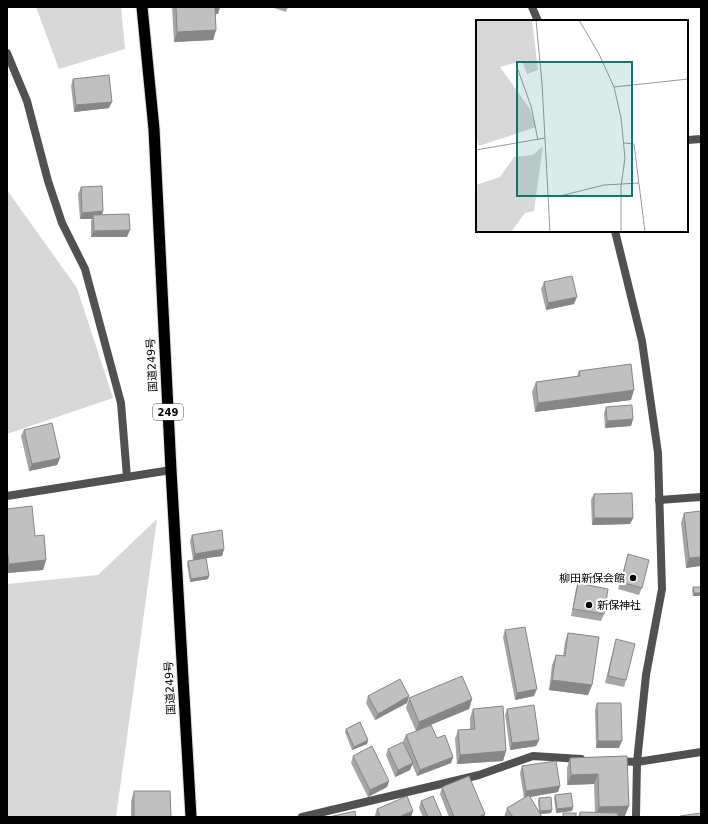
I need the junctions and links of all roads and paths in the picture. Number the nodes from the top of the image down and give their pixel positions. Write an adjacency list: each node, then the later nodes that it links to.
1 (142, 7): 8 (highway, 国道249号 / 249)
2 (532, 7): 3 (street)
3 (538, 20)
4 (7, 53): 9 (street)
5 (701, 139): 6 (street)
6 (688, 140)
7 (615, 232): 12 (street)
8 (171, 470): 9 (street); 17 (highway, 国道249号 / 249)
9 (127, 477): 10 (street)
10 (7, 496)
11 (701, 497): 12 (street)
12 (659, 500): 16 (street)
13 (701, 752): 16 (street)
14 (592, 760): 18 (street)
15 (607, 760): 16 (street)
16 (637, 762): 19 (street)
17 (191, 817)
18 (302, 817)
19 (636, 817)

